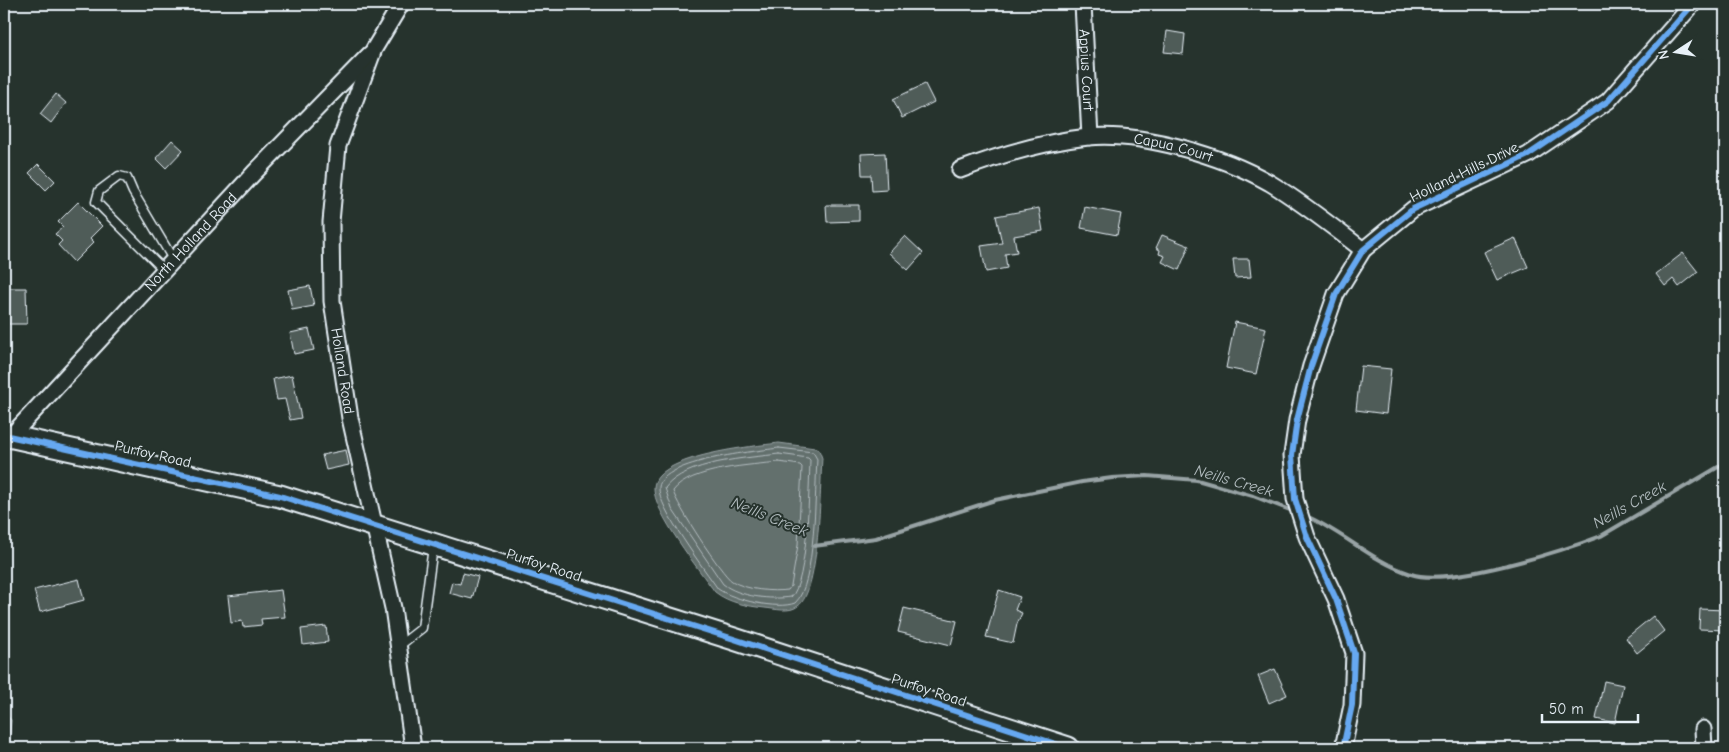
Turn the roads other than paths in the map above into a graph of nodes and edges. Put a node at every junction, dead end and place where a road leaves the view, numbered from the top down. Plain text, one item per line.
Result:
1 (401, 4) edge
2 (1083, 4) edge
3 (1693, 4) edge
4 (374, 49) junction
5 (1090, 137) junction
6 (960, 170) dead end
7 (1363, 250) junction
8 (169, 266) junction
9 (7, 436) edge
10 (374, 524) junction
11 (433, 543) junction
12 (399, 646) junction
13 (1703, 729) dead end
14 (414, 748) edge
15 (1068, 748) edge
16 (1343, 748) edge
17 (1704, 748) edge

1 - 4 street, Holland Road
2 - 5 street, Appius Court
3 - 7 street, Holland Hills Drive
4 - 8 street, North Holland Road
4 - 10 street, Holland Road
5 - 6 street, Capua Court
5 - 7 street, Capua Court
7 - 16 street, Holland Hills Drive
8 - 8 lane
8 - 9 street, North Holland Road
9 - 10 street, Purfoy Road
10 - 11 street, Purfoy Road
10 - 12 street, Holland Road
11 - 12 lane
11 - 15 street, Purfoy Road
12 - 14 street, Holland Road
13 - 17 street

